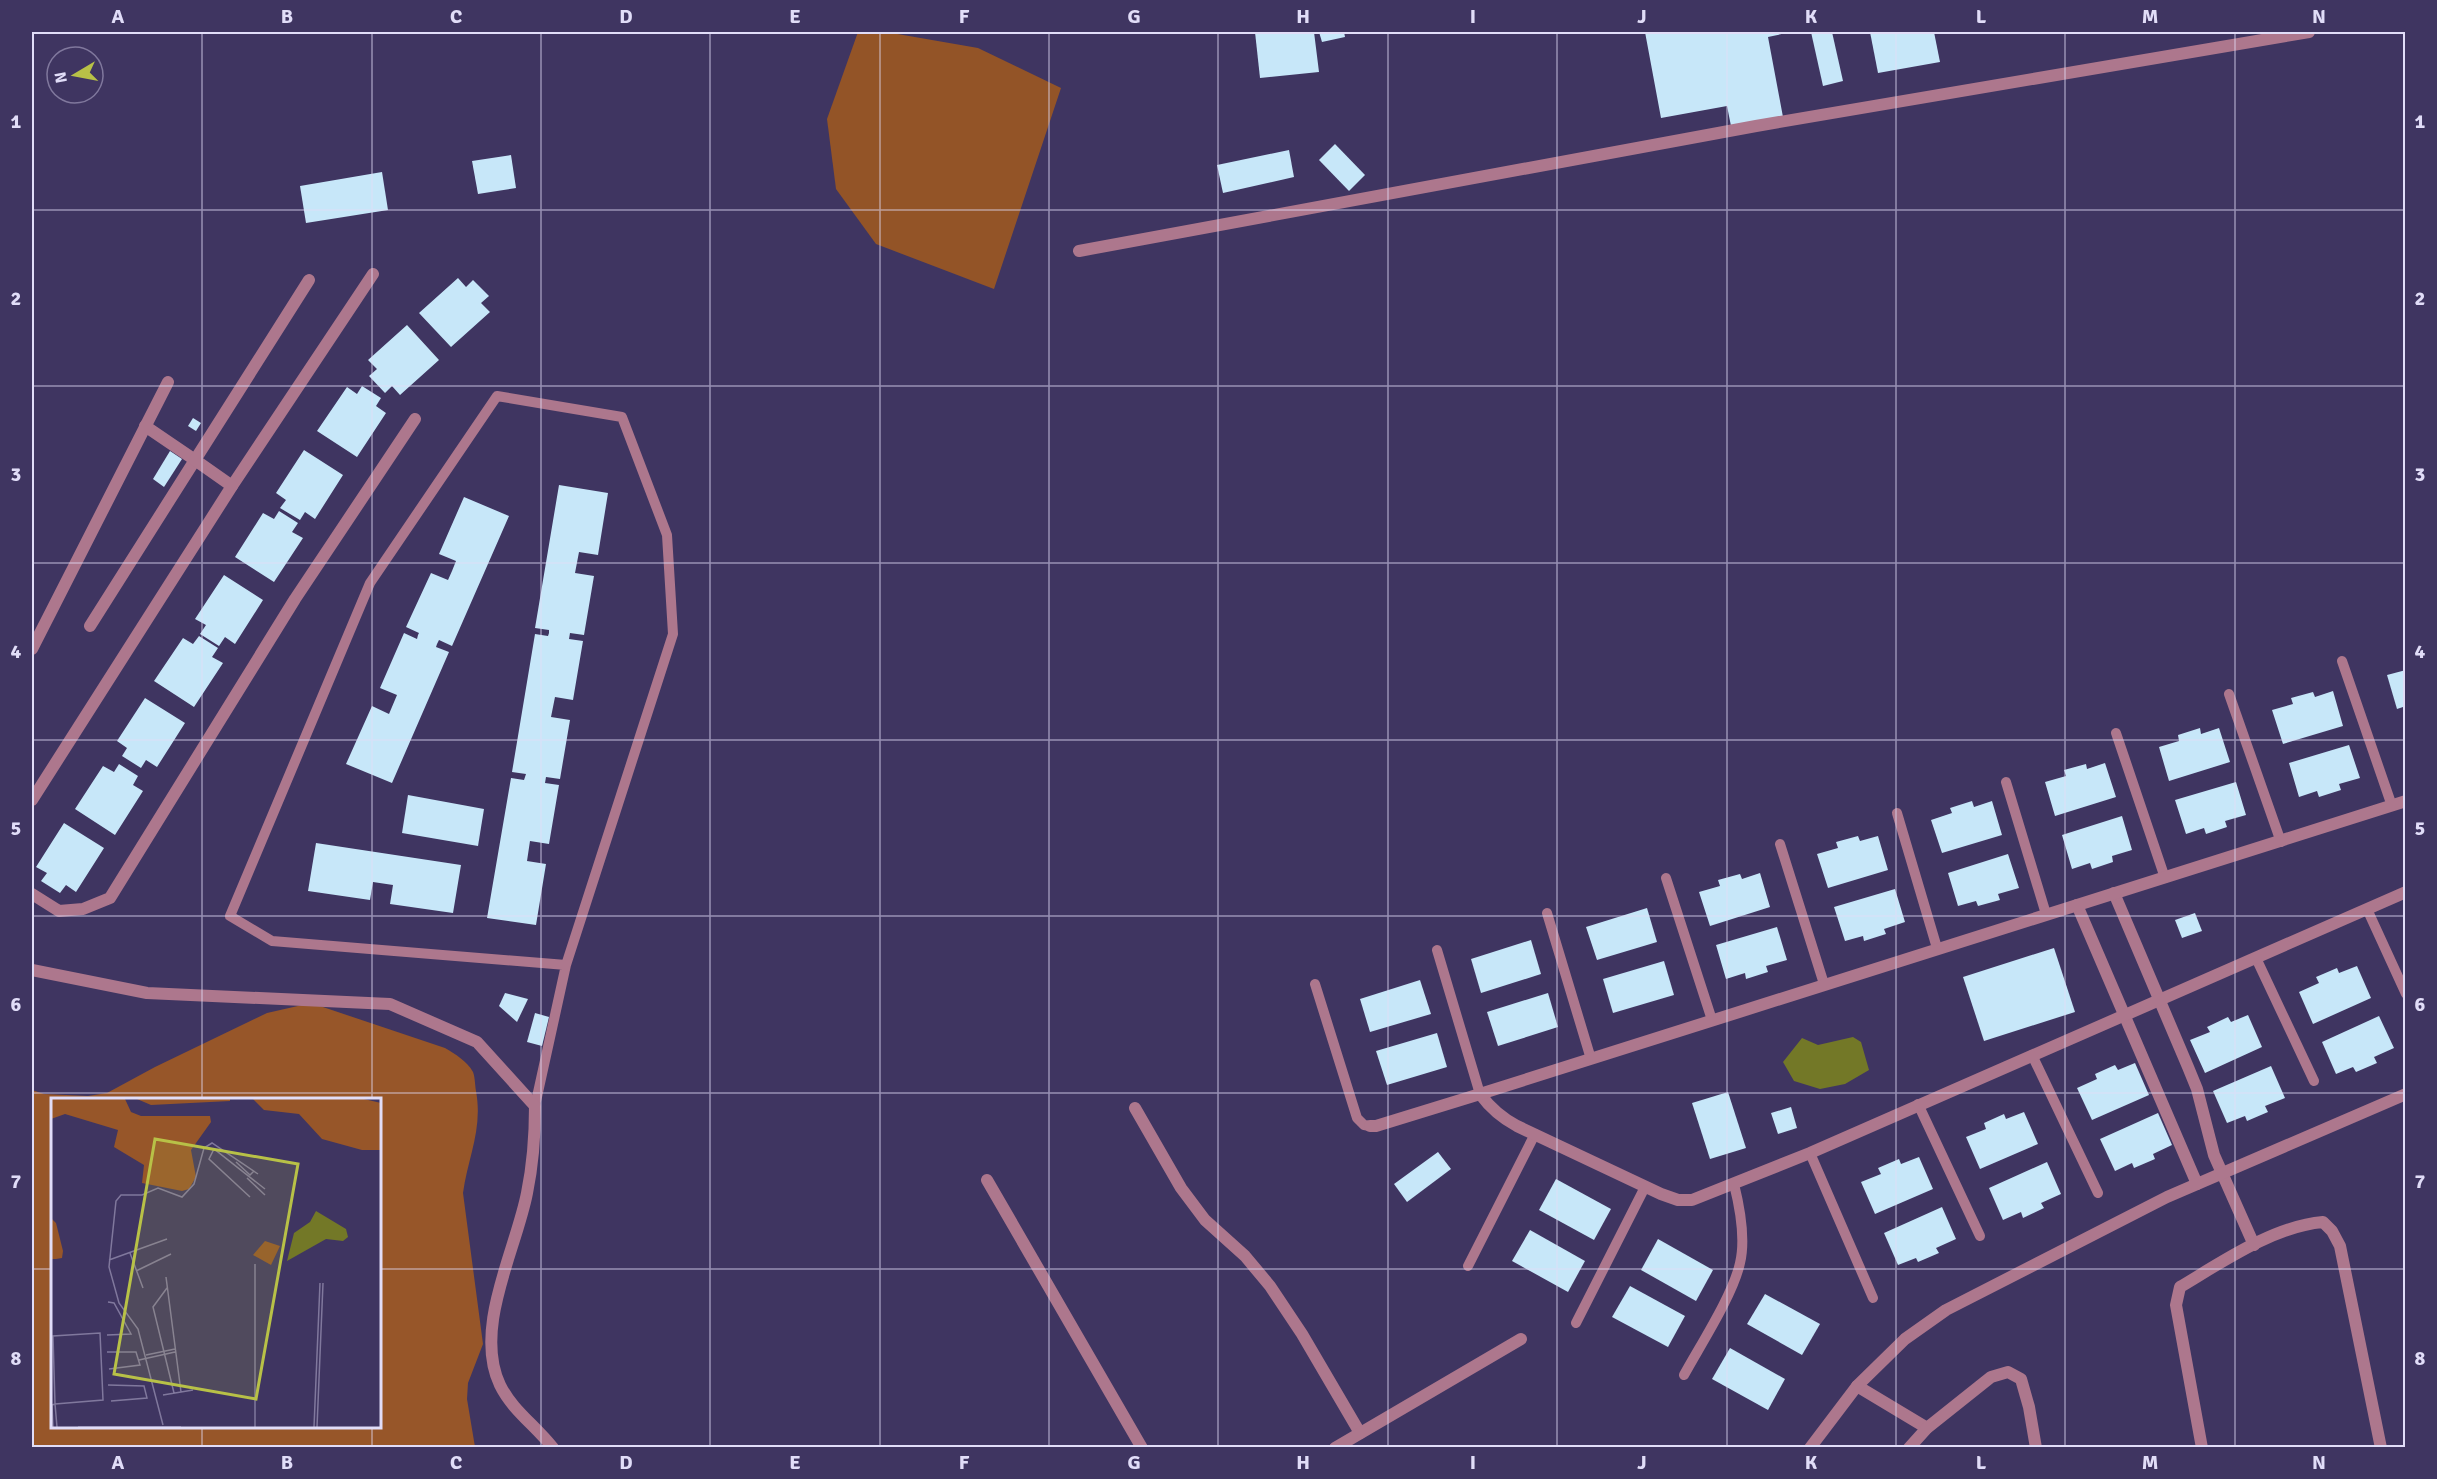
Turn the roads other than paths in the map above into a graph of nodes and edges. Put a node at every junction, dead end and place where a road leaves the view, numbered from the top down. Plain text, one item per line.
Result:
1 (2309, 32) edge
2 (1079, 251) dead end
3 (374, 274) dead end
4 (309, 280) dead end
5 (168, 382) dead end
6 (416, 419) dead end
7 (145, 426) junction
8 (195, 460) junction
9 (232, 486) junction
10 (90, 626) dead end
11 (32, 649) edge
12 (2342, 661) dead end
13 (2229, 694) dead end
14 (2116, 733) dead end
15 (2006, 782) dead end
16 (32, 800) edge
17 (2406, 801) edge
18 (2392, 806) junction
19 (1897, 813) dead end
20 (2281, 842) junction
21 (1780, 844) dead end
22 (1666, 878) dead end
23 (2165, 878) junction
24 (2406, 892) edge
25 (32, 894) edge
26 (2114, 894) junction
27 (2077, 905) junction
28 (2367, 909) junction
29 (1547, 913) dead end
30 (2046, 914) junction
31 (1937, 948) junction
32 (1437, 950) dead end
33 (2256, 958) junction
34 (566, 965) junction
35 (32, 970) edge
36 (1315, 984) dead end
37 (1824, 984) junction
38 (2406, 994) edge
39 (2159, 1001) junction
40 (2123, 1016) junction
41 (1712, 1020) junction
42 (2032, 1054) junction
43 (1591, 1059) junction
44 (2314, 1081) dead end
45 (1480, 1094) junction
46 (2406, 1094) edge
47 (1918, 1104) junction
48 (535, 1106) junction
49 (1135, 1108) dead end
50 (1370, 1126) joint
51 (1535, 1134) junction
52 (1810, 1153) junction
53 (2223, 1173) junction
54 (987, 1180) dead end
55 (1734, 1184) junction
56 (2197, 1184) junction
57 (1645, 1187) junction
58 (2098, 1193) dead end
59 (1980, 1236) dead end
60 (2254, 1245) junction
61 (1468, 1266) dead end
62 (1874, 1298) dead end
63 (1576, 1323) dead end
64 (1521, 1339) dead end
65 (1684, 1375) dead end
66 (1857, 1386) junction
67 (1927, 1428) junction
68 (1360, 1433) junction
69 (553, 1448) edge
70 (1142, 1448) edge
71 (1335, 1448) edge
72 (1810, 1448) edge
73 (1909, 1448) edge
74 (2036, 1448) edge
75 (2202, 1448) edge
76 (2381, 1448) edge

1 - 2 street
3 - 9 street
4 - 8 street
5 - 7 street
6 - 25 street
7 - 8 street
7 - 11 street
8 - 9 street
8 - 10 street
9 - 16 street
12 - 18 lane
13 - 20 lane
14 - 23 lane
15 - 30 lane
17 - 18 street
18 - 20 street
19 - 31 lane
20 - 23 street
21 - 37 lane
22 - 41 lane
23 - 26 street
24 - 28 street
26 - 27 street
26 - 39 street
27 - 30 street
27 - 40 street
28 - 33 street
28 - 38 lane
29 - 43 lane
30 - 31 street
31 - 37 street
32 - 45 lane
33 - 39 street
33 - 44 lane
34 - 34 lane
34 - 48 lane
35 - 48 street
36 - 50 lane
37 - 41 street
39 - 40 street
39 - 53 street
40 - 42 street
40 - 56 street
41 - 43 street
42 - 47 street
42 - 58 lane
43 - 45 street
45 - 50 street
45 - 51 street
46 - 53 street
47 - 52 street
47 - 59 lane
48 - 69 street
49 - 68 street
51 - 57 street
51 - 61 lane
52 - 55 street
52 - 62 lane
53 - 56 street
53 - 60 street
54 - 70 street
55 - 57 street
55 - 65 lane
56 - 66 street
57 - 63 lane
60 - 75 street
60 - 76 street
64 - 68 street
66 - 67 street
66 - 72 street
67 - 73 street
67 - 74 street
68 - 71 street

